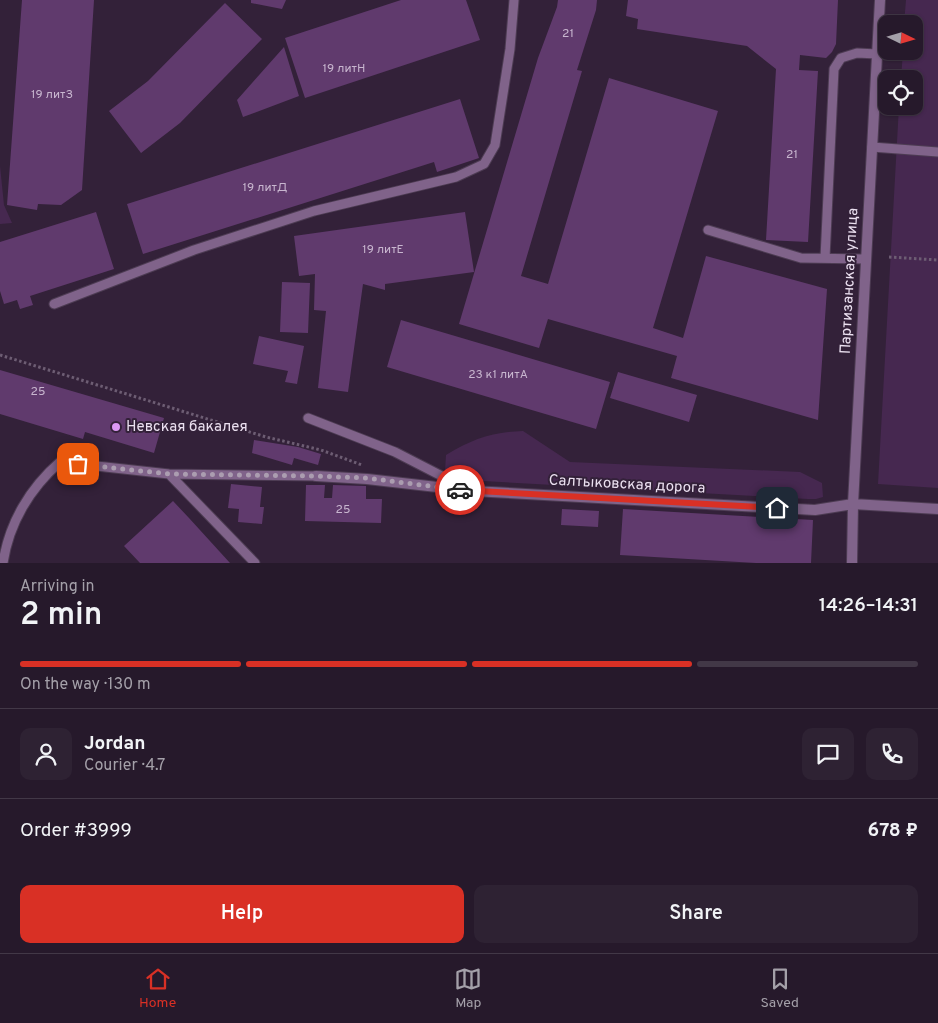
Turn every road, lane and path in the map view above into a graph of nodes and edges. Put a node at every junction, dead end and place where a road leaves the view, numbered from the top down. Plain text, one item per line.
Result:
1 (514, 0) edge
2 (880, 0) edge
3 (877, 54) junction
4 (872, 147) junction
5 (938, 152) edge
6 (708, 230) dead end
7 (889, 257) dead end
8 (825, 258) junction
9 (866, 259) junction
10 (938, 260) edge
11 (54, 304) dead end
12 (0, 355) edge
13 (308, 418) dead end
14 (366, 466) dead end
15 (169, 474) junction
16 (316, 476) joint
17 (472, 491) junction
18 (853, 504) junction
19 (938, 509) edge
20 (2, 563) edge
21 (255, 563) edge
22 (852, 563) edge

1 - 11 lane
2 - 3 street, Партизанская улица
3 - 4 street, Партизанская улица
3 - 8 lane
4 - 5 lane
4 - 9 street, Партизанская улица
6 - 8 lane
7 - 10 path
8 - 9 lane
9 - 18 street, Партизанская улица
12 - 14 path
13 - 17 lane
15 - 16 lane
15 - 20 lane
15 - 21 lane
16 - 17 street, Салтыковская дорога
17 - 18 street, Салтыковская дорога
18 - 19 street, Салтыковская дорога
18 - 22 street, Партизанская улица

